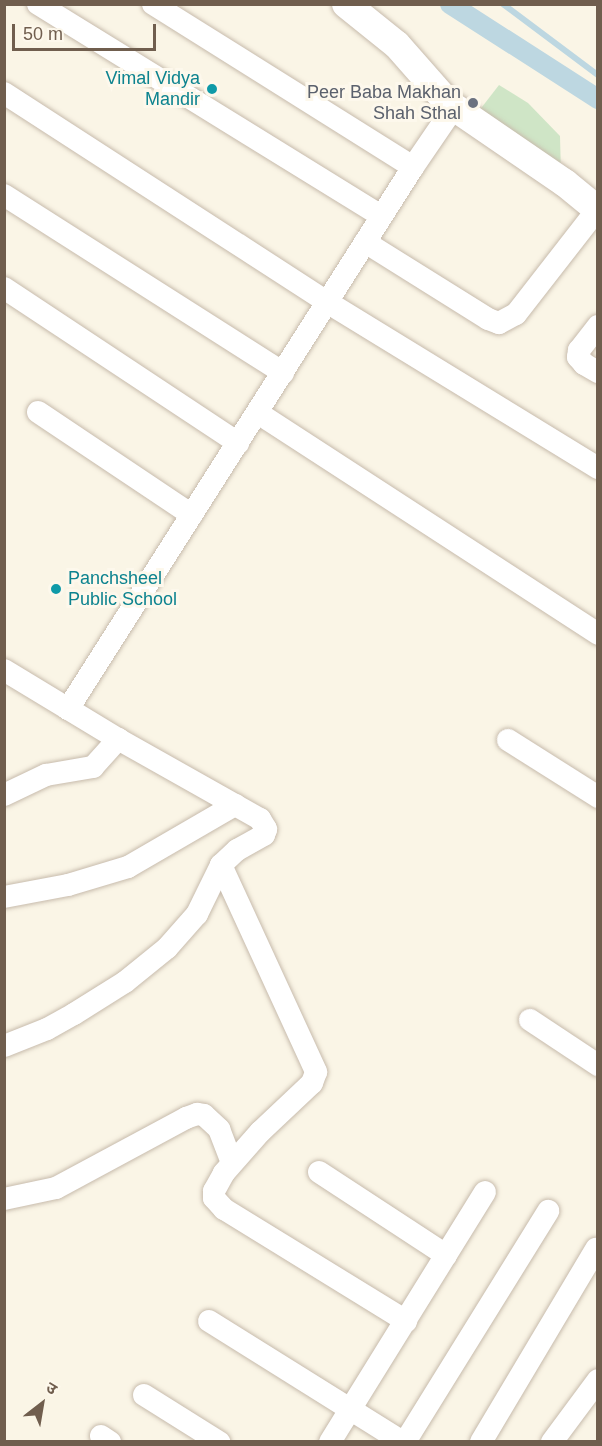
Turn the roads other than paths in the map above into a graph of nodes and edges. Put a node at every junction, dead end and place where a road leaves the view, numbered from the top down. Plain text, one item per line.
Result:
1 (38, 4) edge
2 (153, 4) edge
3 (346, 4) edge
4 (4, 93) edge
5 (454, 107) junction
6 (413, 166) junction
7 (4, 195) edge
8 (597, 210) edge
9 (381, 216) junction
10 (365, 242) junction
11 (4, 288) edge
12 (327, 302) junction
13 (597, 326) edge
14 (597, 372) edge
15 (283, 373) junction
16 (38, 412) dead end
17 (258, 413) junction
18 (238, 443) junction
19 (597, 468) edge
20 (192, 515) junction
21 (597, 634) edge
22 (4, 670) edge
23 (68, 709) junction
24 (118, 739) junction
25 (508, 740) dead end
26 (4, 795) edge
27 (597, 797) edge
28 (235, 805) junction
29 (221, 865) junction
30 (4, 897) edge
31 (530, 1020) dead end
32 (4, 1046) edge
33 (597, 1065) edge
34 (232, 1163) junction
35 (319, 1172) dead end
36 (485, 1192) dead end
37 (4, 1199) edge
38 (548, 1211) dead end
39 (596, 1249) edge
40 (446, 1255) junction
41 (209, 1321) dead end
42 (405, 1321) junction
43 (596, 1384) edge
44 (144, 1395) dead end
45 (351, 1409) junction
46 (219, 1442) edge
47 (330, 1442) edge
48 (404, 1442) edge
49 (481, 1442) edge
50 (552, 1442) edge

1 - 9 street
2 - 6 street
3 - 5 street
4 - 12 street
5 - 6 street
5 - 8 street
6 - 9 street
7 - 15 street
8 - 10 street
9 - 10 street
10 - 12 street
11 - 18 street
12 - 15 street
12 - 19 street
13 - 14 street
15 - 17 street
16 - 20 street
17 - 18 street
17 - 21 street
18 - 20 street
20 - 23 street
22 - 23 street
23 - 24 street
24 - 26 street
24 - 28 street
25 - 27 street
28 - 29 street
28 - 30 street
29 - 32 street
29 - 34 street
31 - 33 street
34 - 37 street
34 - 42 street
35 - 40 street
36 - 40 street
38 - 48 street
39 - 49 street
40 - 42 street
41 - 45 street
42 - 45 street
43 - 50 street
44 - 46 street
45 - 47 street
45 - 48 street

